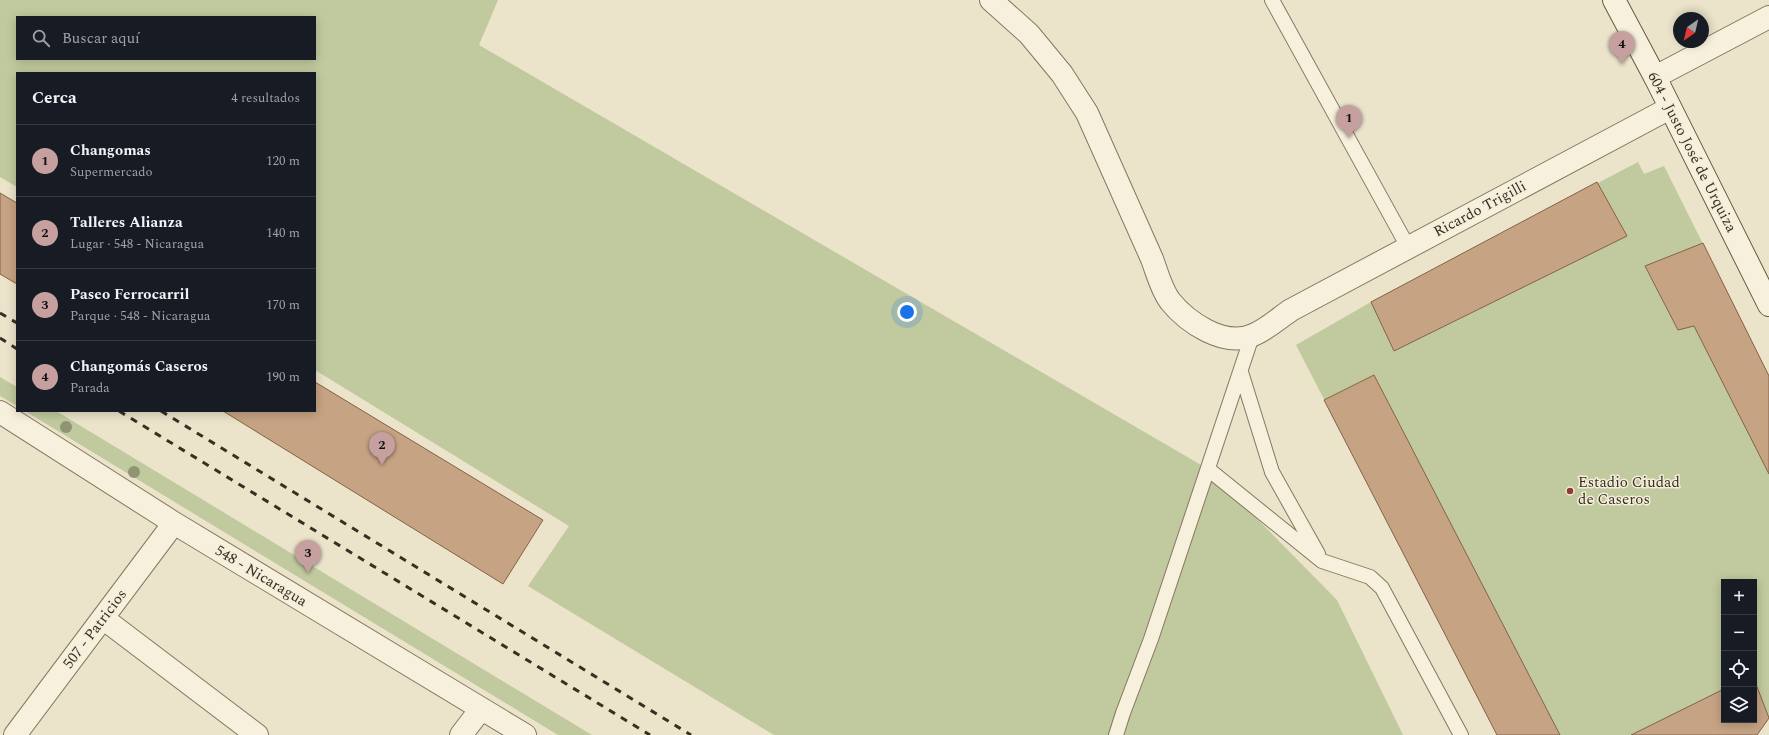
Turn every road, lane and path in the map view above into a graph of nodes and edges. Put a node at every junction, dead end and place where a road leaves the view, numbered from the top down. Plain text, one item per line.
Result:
1 (991, 0) edge
2 (1272, 0) edge
3 (1614, 0) edge
4 (1769, 17) edge
5 (1655, 77) junction
6 (1670, 108) junction
7 (1408, 247) junction
8 (1769, 305) edge
9 (1252, 336) junction
10 (1241, 372) junction
11 (0, 412) edge
12 (1208, 469) junction
13 (174, 523) junction
14 (1322, 561) junction
15 (104, 619) junction
16 (481, 709) junction
17 (15, 735) edge
18 (257, 735) edge
19 (461, 735) edge
20 (525, 735) edge
21 (1116, 735) edge
22 (1461, 735) edge

1 - 9 street
2 - 7 lane
3 - 5 street, 604 - Justo José de Urquiza
4 - 5 street
5 - 6 street, 604 - Justo José de Urquiza
6 - 7 street, Ricardo Trigilli
6 - 8 street, 604 - Justo José de Urquiza
7 - 9 street, Ricardo Trigilli
9 - 10 lane
10 - 12 lane
10 - 14 lane
11 - 13 street, 548 - Nicaragua
12 - 14 lane
12 - 21 lane
13 - 15 street, 507 - Patricios
13 - 16 street, 548 - Nicaragua
14 - 22 lane
15 - 17 street, 507 - Patricios
15 - 18 street
16 - 19 street
16 - 20 street, 548 - Nicaragua

